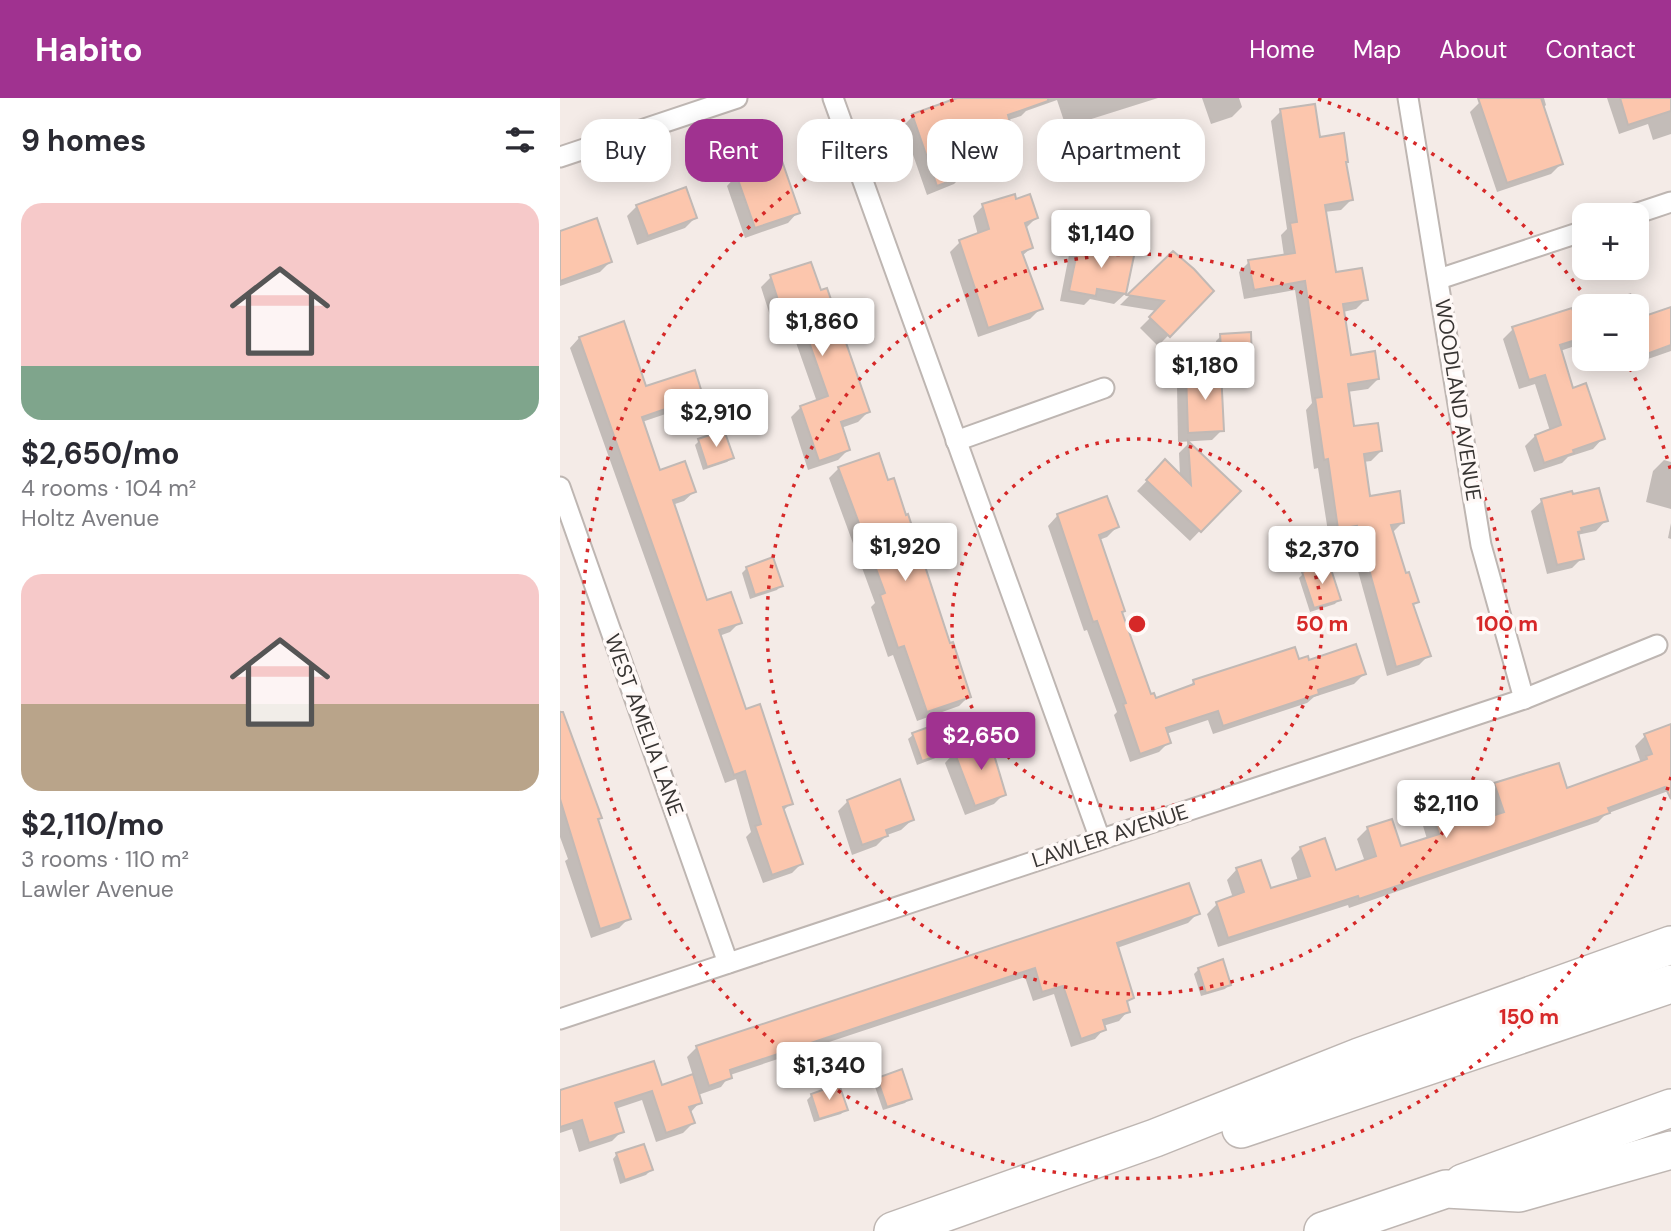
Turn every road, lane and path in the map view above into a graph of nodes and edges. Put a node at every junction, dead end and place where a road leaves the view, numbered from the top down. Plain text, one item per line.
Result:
1 (737, 98) edge
2 (833, 98) edge
3 (1408, 98) edge
4 (560, 157) edge
5 (1671, 202) edge
6 (1649, 209) edge
7 (1572, 235) edge
8 (1439, 279) junction
9 (1104, 388) dead end
10 (956, 441) junction
11 (560, 487) edge
12 (1657, 645) dead end
13 (1524, 699) junction
14 (1100, 839) junction
15 (1671, 945) edge
16 (729, 963) junction
17 (1671, 984) edge
18 (560, 1019) edge
19 (1671, 1108) edge
20 (1671, 1150) edge
21 (1446, 1189) junction
22 (893, 1231) edge
23 (938, 1231) edge
24 (1323, 1231) edge

1 - 4 street
2 - 10 street
3 - 8 street, WOODLAND AVENUE
5 - 6 street
7 - 8 street
8 - 13 street, WOODLAND AVENUE
9 - 10 street
10 - 14 street
11 - 16 street, WEST AMELIA LANE
12 - 13 street, LAWLER AVENUE
13 - 14 street, LAWLER AVENUE
14 - 16 street, LAWLER AVENUE
15 - 22 highway
16 - 18 street, LAWLER AVENUE
17 - 23 highway
19 - 21 highway
20 - 21 highway
21 - 24 highway

